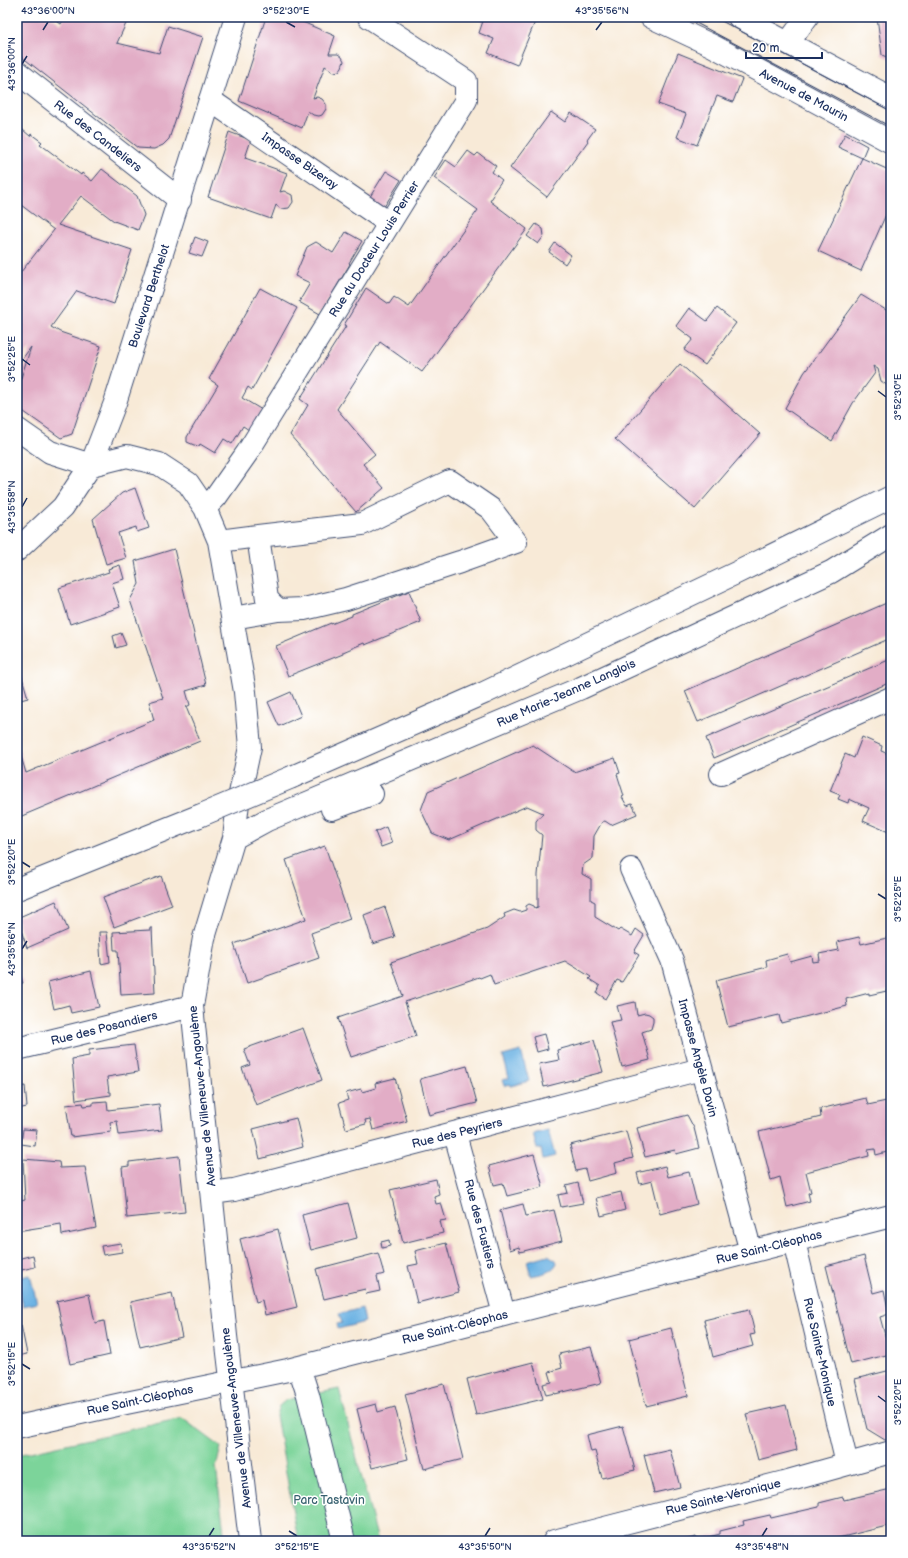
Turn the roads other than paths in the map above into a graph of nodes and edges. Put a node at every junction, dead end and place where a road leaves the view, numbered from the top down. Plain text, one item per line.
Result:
1 (236, 17) edge
2 (369, 17) edge
3 (651, 17) edge
4 (740, 17) edge
5 (807, 17) edge
6 (788, 43) junction
7 (17, 72) edge
8 (891, 98) edge
9 (210, 100) junction
10 (891, 142) edge
11 (180, 200) junction
12 (389, 223) junction
13 (17, 429) edge
14 (92, 465) junction
15 (891, 497) edge
16 (205, 508) junction
17 (891, 535) edge
18 (258, 536) junction
19 (220, 541) junction
20 (17, 550) edge
21 (278, 610) junction
22 (233, 618) junction
23 (891, 698) edge
24 (721, 774) dead end
25 (372, 794) dead end
26 (291, 811) junction
27 (234, 838) junction
28 (631, 869) dead end
29 (17, 889) edge
30 (192, 1006) junction
31 (17, 1050) edge
32 (701, 1069) junction
33 (455, 1134) junction
34 (212, 1193) junction
35 (891, 1216) edge
36 (794, 1241) junction
37 (750, 1252) junction
38 (504, 1314) junction
39 (299, 1367) junction
40 (232, 1381) junction
41 (17, 1427) edge
42 (891, 1452) edge
43 (847, 1464) junction
44 (250, 1541) edge
45 (344, 1541) edge
46 (554, 1541) edge

1 - 9 street, Boulevard Berthelot
2 - 12 street, Rue du Docteur Louis Perrier
3 - 10 street, Avenue de Maurin
4 - 6 street
5 - 6 street
6 - 8 street
7 - 11 street, Rue des Candeliers
9 - 11 street, Boulevard Berthelot
9 - 12 street, Impasse Bizeray
11 - 14 street, Boulevard Berthelot
12 - 16 street, Rue du Docteur Louis Perrier
13 - 14 street
14 - 16 street, Avenue de Villeneuve-Angoulème
14 - 20 street, Boulevard Berthelot
15 - 29 street, bridge
16 - 19 street, Avenue de Villeneuve-Angoulème
17 - 26 street, Rue Marie-Jeanne Langlois
18 - 19 street
18 - 21 street
18 - 21 street
19 - 22 street, Avenue de Villeneuve-Angoulème
21 - 22 street
22 - 27 street, Avenue de Villeneuve-Angoulème
23 - 24 street
25 - 26 street
26 - 27 street, Rue Marie-Jeanne Langlois
27 - 30 street, Avenue de Villeneuve-Angoulème
28 - 32 street, Impasse Angèle Davin
30 - 31 street, Rue des Posandiers
30 - 34 street, Avenue de Villeneuve-Angoulème
32 - 33 street, Rue des Peyriers
32 - 37 street, Impasse Angèle Davin
33 - 34 street, Rue des Peyriers
33 - 38 street, Rue des Fustiers
34 - 40 street, Avenue de Villeneuve-Angoulème
35 - 36 street, Rue Saint-Cléophas
36 - 37 street, Rue Saint-Cléophas
36 - 43 street, Rue Sainte-Monique
37 - 38 street, Rue Saint-Cléophas
38 - 39 street, Rue Saint-Cléophas
39 - 40 street, Rue Saint-Cléophas
39 - 45 street
40 - 41 street, Rue Saint-Cléophas
40 - 44 street, Avenue de Villeneuve-Angoulème
42 - 43 street, Rue Sainte-Véronique
43 - 46 street, Rue Sainte-Véronique

